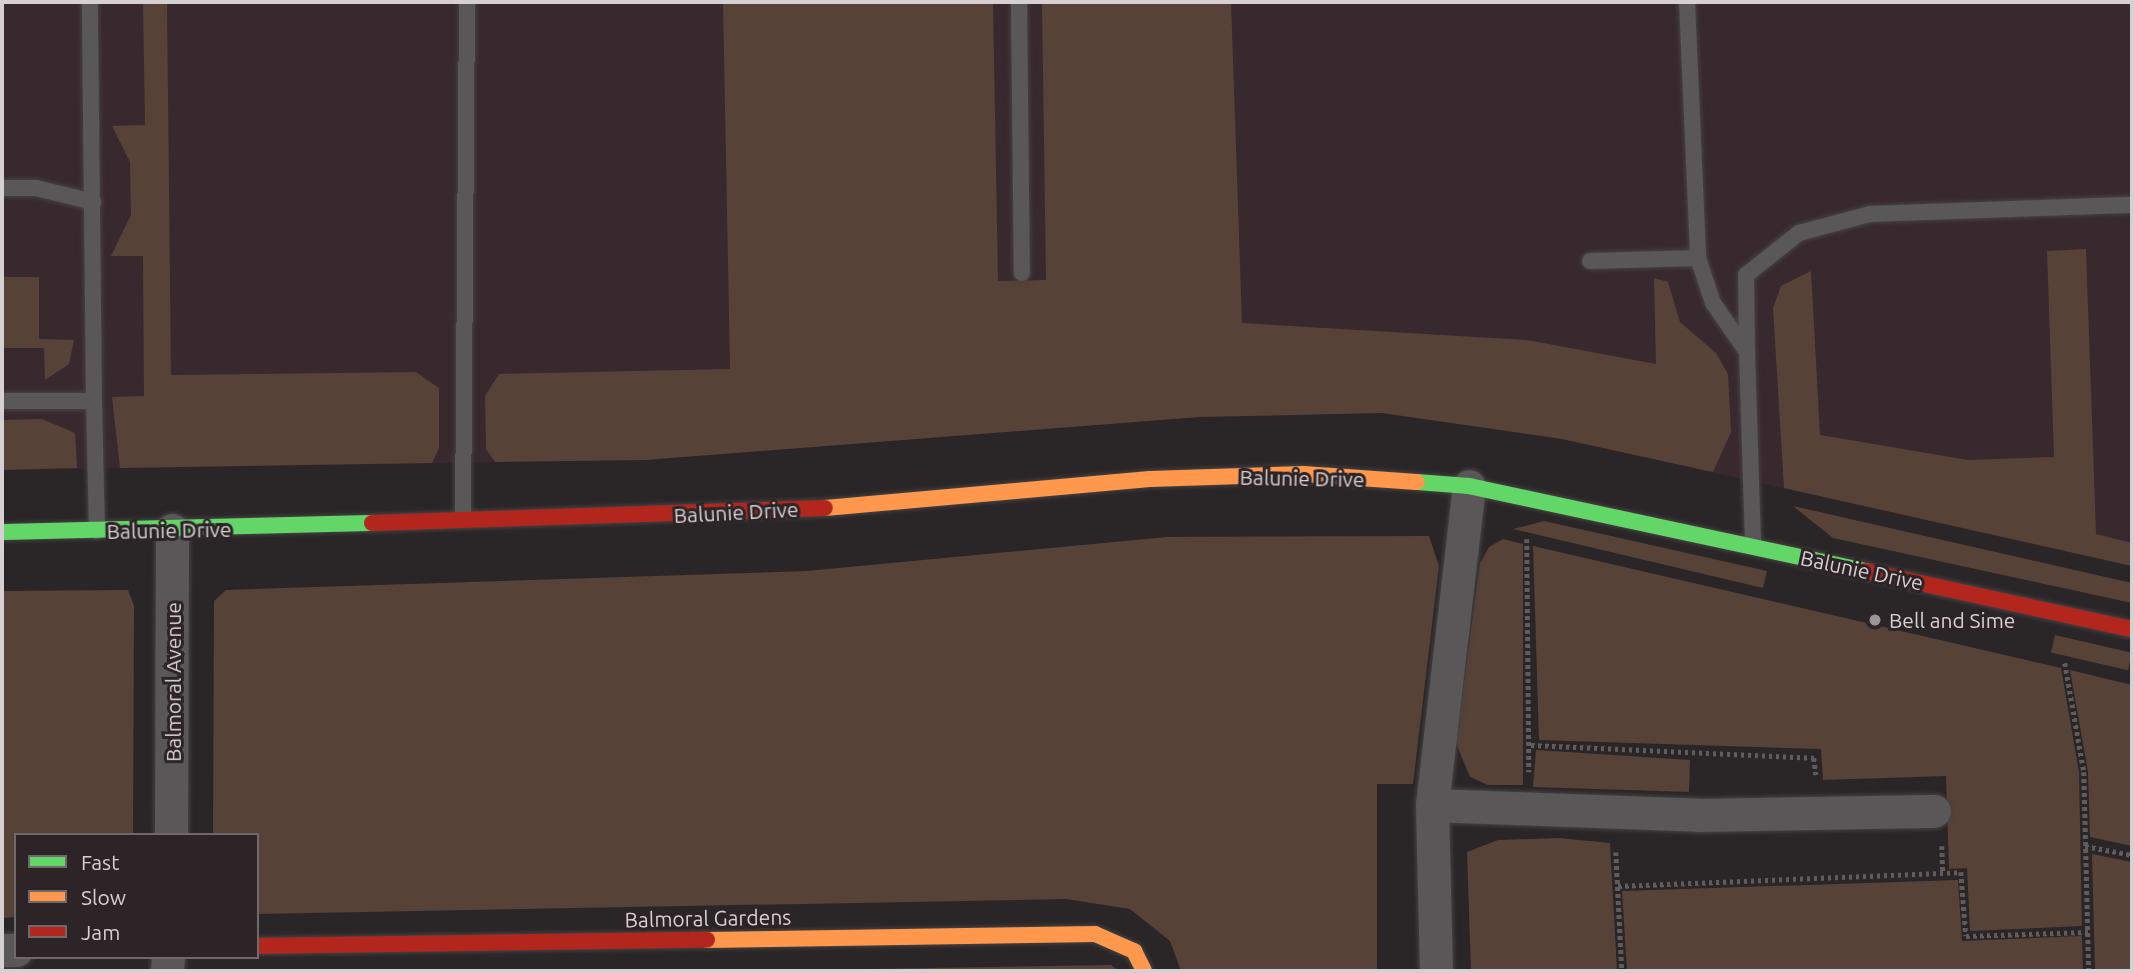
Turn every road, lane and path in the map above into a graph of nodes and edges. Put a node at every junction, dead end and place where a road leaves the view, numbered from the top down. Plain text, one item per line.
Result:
1 (90, 2) edge
2 (467, 2) edge
3 (1019, 2) edge
4 (1687, 2) edge
5 (2, 188) edge
6 (93, 202) junction
7 (2132, 205) edge
8 (1698, 258) junction
9 (1590, 261) dead end
10 (1022, 273) dead end
11 (1747, 352) junction
12 (2, 401) edge
13 (94, 401) junction
14 (1469, 486) junction
15 (463, 523) junction
16 (172, 530) junction
17 (97, 531) junction
18 (2, 532) edge
19 (1527, 538) dead end
20 (1753, 546) junction
21 (2132, 629) edge
22 (2065, 663) dead end
23 (1432, 805) junction
24 (1527, 807) junction
25 (1934, 811) dead end
26 (1614, 812) junction
27 (171, 833) edge
28 (2085, 846) junction
29 (2132, 855) edge
30 (1618, 886) junction
31 (2088, 932) junction
32 (259, 946) edge
33 (1144, 971) edge
34 (1436, 971) edge
35 (1622, 971) edge
36 (2089, 971) edge

1 - 6 lane
2 - 15 lane
3 - 10 lane
4 - 8 lane
5 - 6 lane
6 - 13 lane
7 - 11 lane
8 - 9 lane
8 - 11 lane
11 - 20 lane
12 - 13 lane
13 - 17 lane
14 - 15 street, Balunie Drive
14 - 20 street, Balunie Drive
14 - 23 street
15 - 16 street, Balunie Drive
16 - 17 street, Balunie Drive
16 - 27 street, Balmoral Avenue
17 - 18 street, Balunie Drive
19 - 24 path
20 - 21 street, Balunie Drive
22 - 28 path
23 - 24 street
23 - 34 street
24 - 26 street
25 - 26 street
26 - 30 path
28 - 29 path
28 - 31 path
30 - 31 path
30 - 35 path
31 - 36 path
32 - 33 street, Balmoral Gardens

